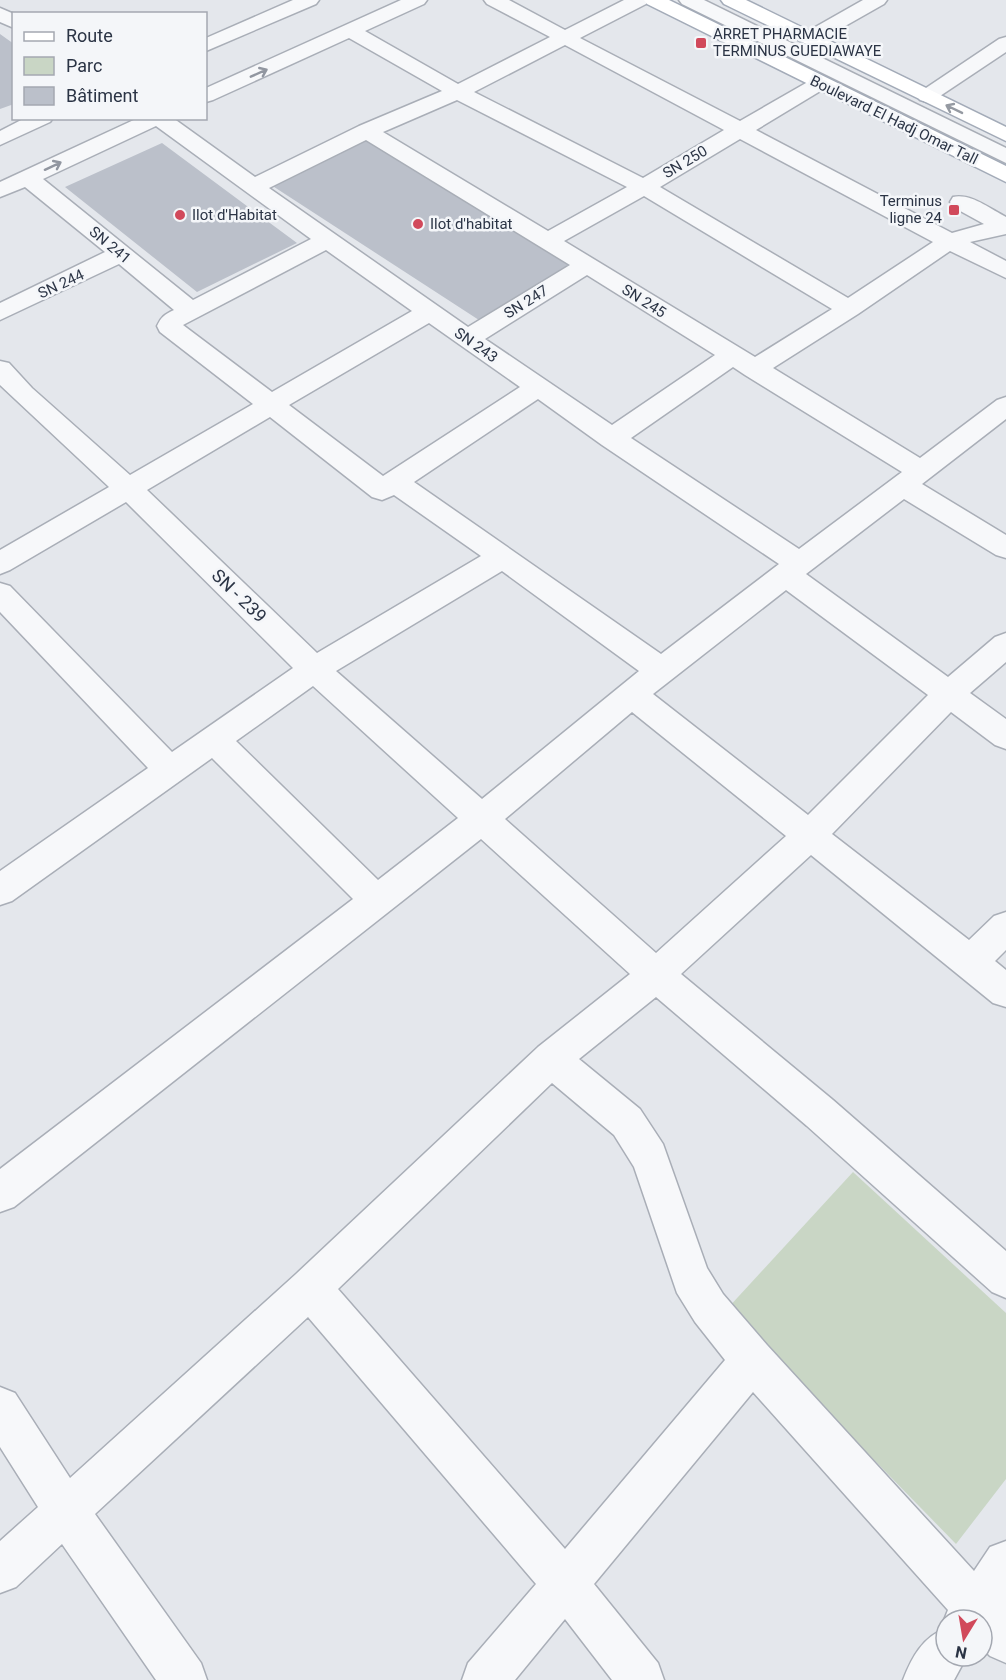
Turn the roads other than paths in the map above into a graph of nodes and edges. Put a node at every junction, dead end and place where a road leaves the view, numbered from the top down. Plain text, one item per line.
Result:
1 (309, 0) edge
2 (417, 0) edge
3 (494, 0) edge
4 (639, 0) edge
5 (654, 0) edge
6 (689, 0) edge
7 (730, 0) edge
8 (877, 0) edge
9 (351, 32) junction
10 (565, 37) junction
11 (810, 38) junction
12 (1006, 43) edge
13 (207, 45) edge
14 (820, 83) junction
15 (458, 92) junction
16 (207, 96) edge
17 (927, 96) junction
18 (39, 120) edge
19 (153, 120) edge
20 (160, 120) edge
21 (739, 130) junction
22 (367, 131) junction
23 (1006, 135) edge
24 (0, 139) edge
25 (1006, 156) edge
26 (1006, 175) edge
27 (27, 178) junction
28 (253, 187) junction
29 (644, 188) junction
30 (0, 190) edge
31 (961, 202) dead end
32 (1006, 227) edge
33 (549, 240) junction
34 (326, 241) junction
35 (949, 241) junction
36 (121, 253) junction
37 (586, 265) junction
38 (1006, 271) edge
39 (849, 309) junction
40 (0, 312) edge
41 (192, 312) junction
42 (429, 312) junction
43 (467, 339) junction
44 (731, 356) junction
45 (0, 369) edge
46 (754, 369) junction
47 (537, 388) junction
48 (269, 404) junction
49 (1006, 406) edge
50 (611, 439) junction
51 (911, 478) junction
52 (396, 482) junction
53 (129, 489) junction
54 (1006, 548) edge
55 (502, 557) junction
56 (0, 563) edge
57 (791, 569) junction
58 (0, 594) edge
59 (1006, 645) edge
60 (314, 669) junction
61 (661, 670) junction
62 (949, 694) junction
63 (633, 695) junction
64 (1006, 736) edge
65 (215, 740) junction
66 (171, 771) junction
67 (483, 818) junction
68 (809, 836) junction
69 (0, 890) edge
70 (377, 901) junction
71 (1006, 927) edge
72 (970, 962) junction
73 (656, 975) junction
74 (1006, 991) edge
75 (551, 1059) junction
76 (0, 1193) edge
77 (1006, 1278) edge
78 (310, 1288) junction
79 (752, 1360) junction
80 (0, 1408) edge
81 (66, 1511) junction
82 (1006, 1563) edge
83 (0, 1571) edge
84 (566, 1584) junction
85 (966, 1608) edge
86 (975, 1608) edge
87 (184, 1680) edge
88 (485, 1680) edge
89 (641, 1680) edge

1 - 13 street
2 - 9 street
3 - 10 street
4 - 10 street
5 - 14 main road, Boulevard El Hadj Omar Tall
6 - 25 street
7 - 11 main road
8 - 11 street
9 - 15 street
16 -> 9 street
10 - 15 street
10 - 21 street
11 - 17 main road
12 - 17 street
14 - 21 street, SN 250
14 - 26 main road, Boulevard El Hadj Omar Tall
15 - 22 street
15 - 29 street
23 -> 17 main road
18 - 24 street
27 -> 19 street
20 - 28 street, SN 243
21 - 29 street, SN 250
21 - 35 street
22 - 28 street
22 - 33 street, SN 245
27 - 30 street
27 - 36 street, SN 241
28 - 34 street, SN 243
29 - 33 street, SN 250
29 - 39 street
31 - 32 street
32 - 35 street
33 - 37 street, SN 245
34 - 41 street
34 - 42 street, SN 243
35 - 38 street
35 - 39 street
36 - 40 street, SN 244
36 - 41 street, SN 241
37 - 43 street, SN 247
37 - 44 street, SN 245
39 - 46 street
41 - 48 street
42 - 43 street, SN 243
42 - 48 street
43 - 47 street, SN 243
44 - 46 street, SN 245
44 - 50 street
45 - 53 street, SN - 239
46 - 51 street, SN 245
47 - 50 street, SN 243
47 - 52 street
48 - 52 street
48 - 53 street
49 - 51 street
50 - 57 street, SN 243
51 - 54 street, SN 245
51 - 57 street
52 - 55 street
53 - 56 street
53 - 60 street, SN - 239
55 - 60 street
55 - 61 street
57 - 61 street
57 - 62 street, SN 243
58 - 66 street
59 - 62 street
60 - 65 street
60 - 67 street, SN - 239
61 - 63 street
62 - 64 street, SN 243
62 - 68 street
63 - 67 street
63 - 68 street
65 - 66 street
65 - 70 street
66 - 69 street
67 - 70 street
67 - 73 street, SN - 239
68 - 72 street
68 - 73 street
70 - 76 street
71 - 72 street
72 - 74 street
73 - 75 street
73 - 77 street, SN - 239
75 - 78 street
75 - 79 street
78 - 81 street
78 - 84 street
79 - 84 street
79 - 85 street
80 - 81 street
81 - 83 street
81 - 87 street
82 - 86 street
84 - 88 street
84 - 89 street

